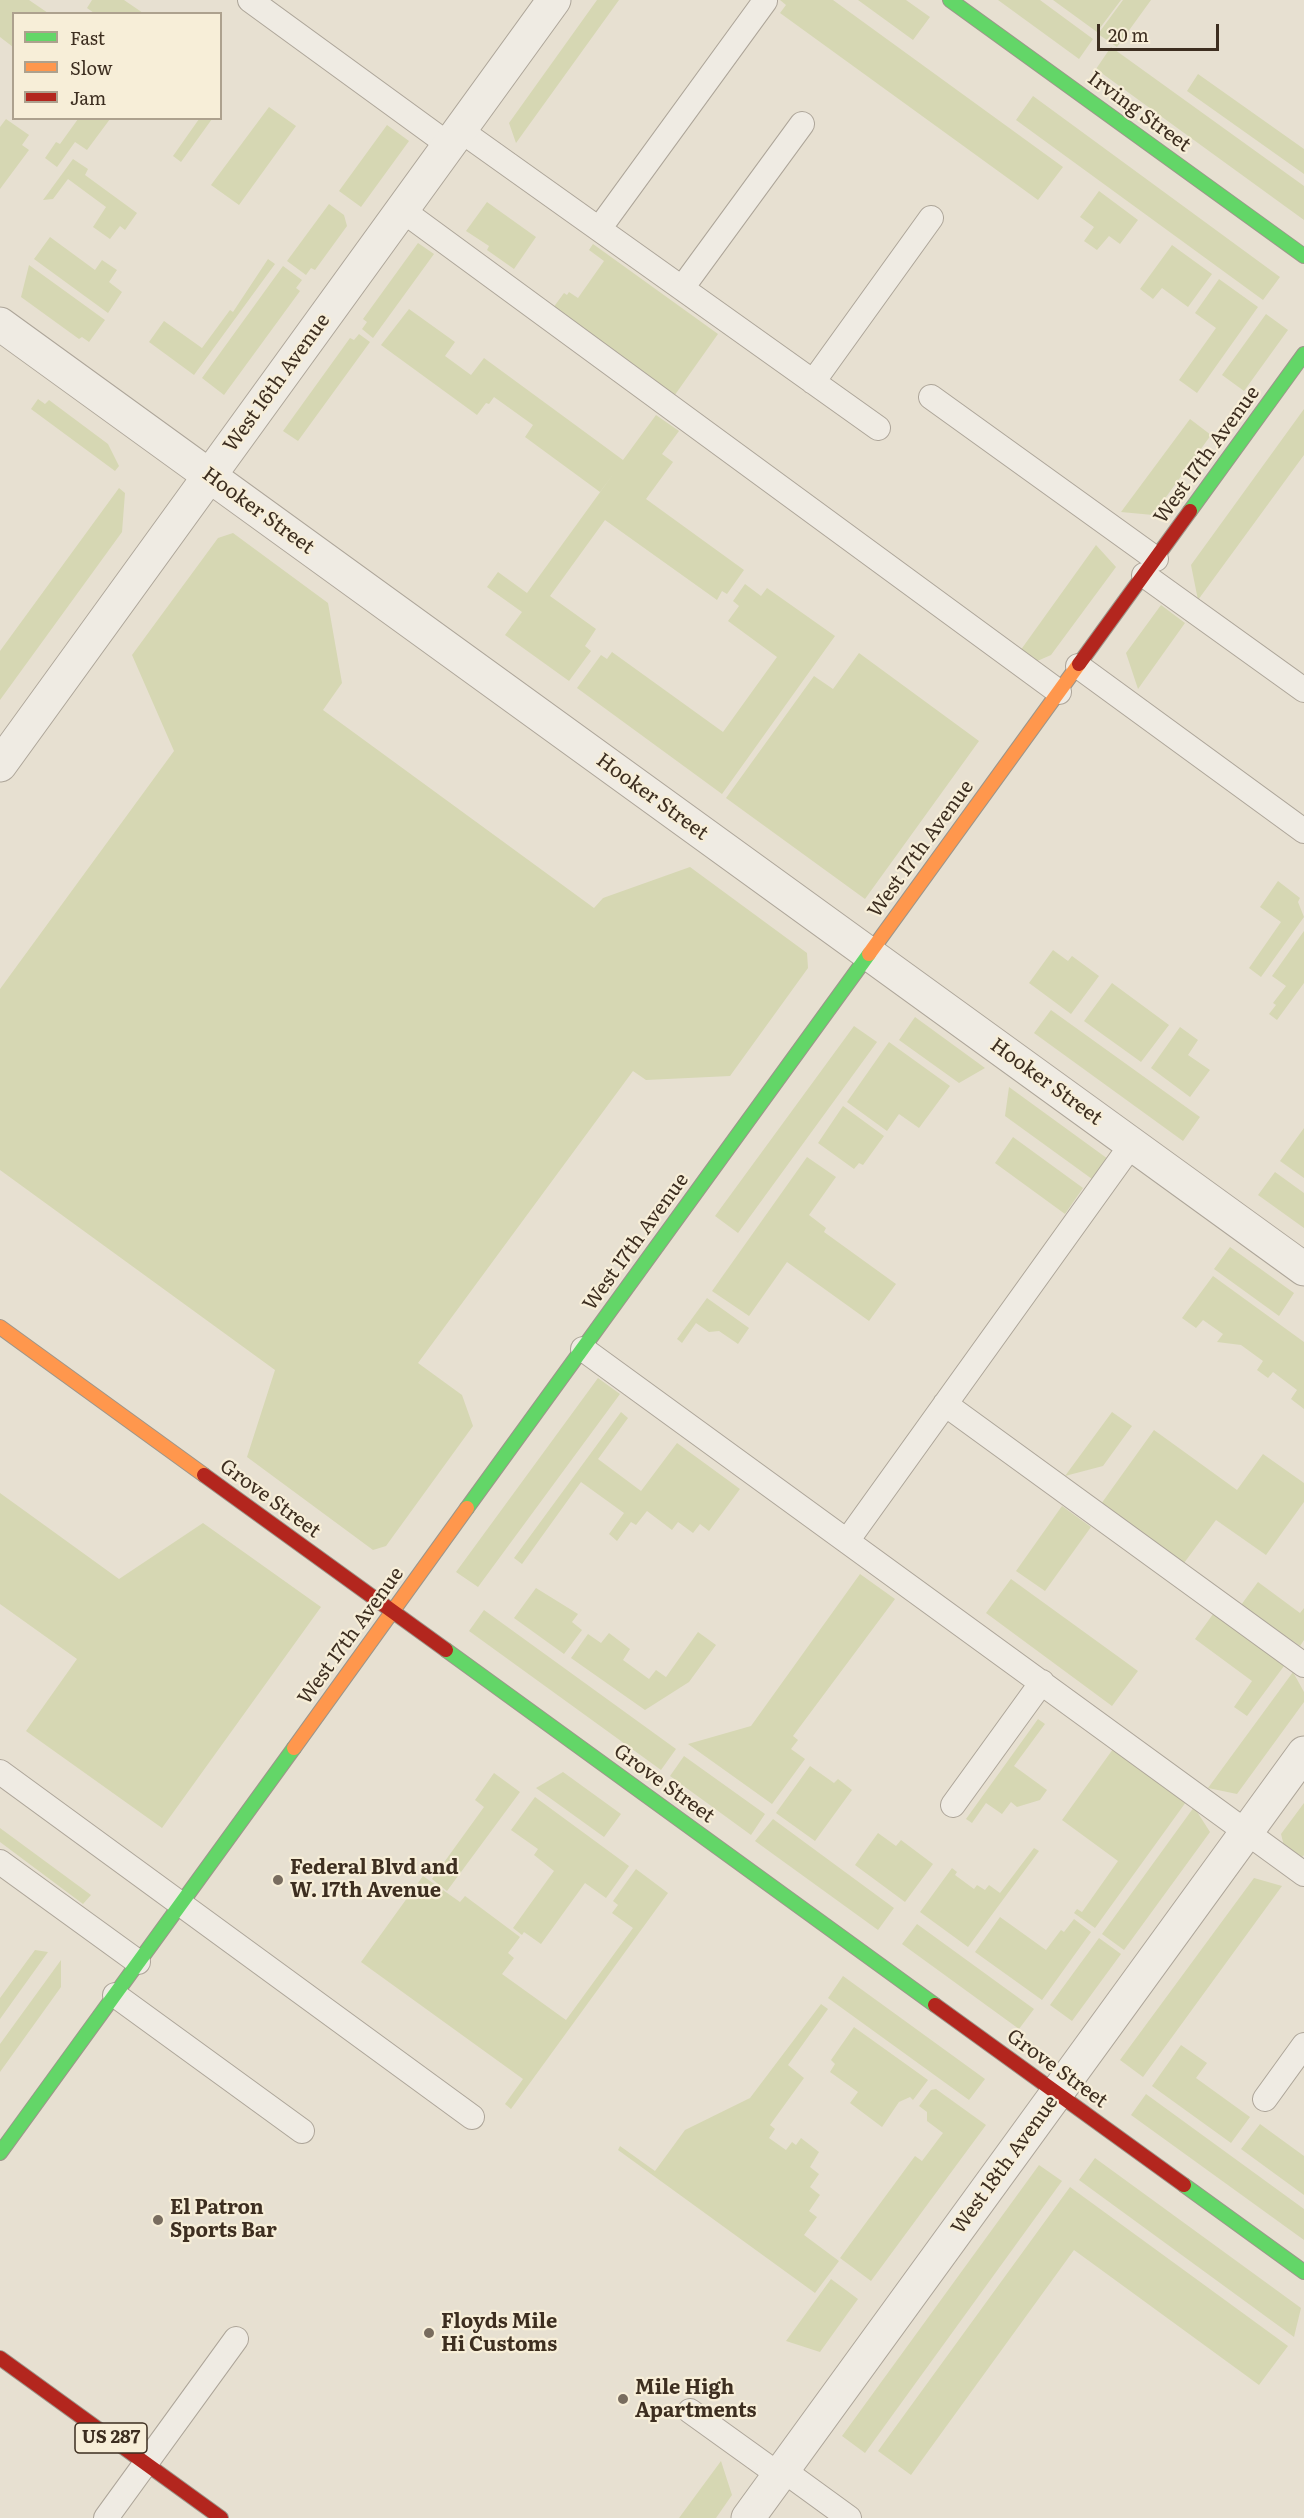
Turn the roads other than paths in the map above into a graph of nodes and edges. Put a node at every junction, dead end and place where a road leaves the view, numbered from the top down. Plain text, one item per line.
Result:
1 (250, 0) edge
2 (554, 0) edge
3 (950, 0) edge
4 (765, 1) edge
5 (802, 124) dead end
6 (455, 137) junction
7 (402, 210) junction
8 (931, 218) dead end
9 (599, 229) junction
10 (1304, 256) edge
11 (682, 288) junction
12 (0, 324) edge
13 (1304, 354) edge
14 (813, 382) junction
15 (931, 397) dead end
16 (878, 428) dead end
17 (210, 476) junction
18 (1150, 567) junction
19 (1078, 666) junction
20 (1304, 690) edge
21 (1059, 692) junction
22 (0, 765) edge
23 (1304, 831) edge
24 (870, 954) junction
25 (1132, 1144) junction
26 (1304, 1269) edge
27 (2, 1334) edge
28 (583, 1348) junction
29 (945, 1404) junction
30 (847, 1541) junction
31 (392, 1612) junction
32 (1304, 1665) edge
33 (1042, 1682) junction
34 (1304, 1753) edge
35 (0, 1772) edge
36 (952, 1805) dead end
37 (1247, 1832) junction
38 (0, 1862) edge
39 (1304, 1874) edge
40 (180, 1904) junction
41 (138, 1962) junction
42 (115, 1995) junction
43 (1304, 2044) edge
44 (1057, 2093) junction
45 (1264, 2099) dead end
46 (472, 2117) dead end
47 (302, 2131) dead end
48 (0, 2153) edge
49 (1304, 2272) edge
50 (236, 2339) dead end
51 (0, 2358) edge
52 (690, 2411) dead end
53 (146, 2463) junction
54 (781, 2473) junction
55 (106, 2518) edge
56 (222, 2518) edge
57 (748, 2518) edge
58 (849, 2518) edge

1 - 6 lane
2 - 6 street, West 16th Avenue
3 - 10 street, Irving Street
4 - 9 lane
5 - 11 lane
6 - 7 street, West 16th Avenue
6 - 9 lane
7 - 17 street, West 16th Avenue
7 - 21 lane
8 - 14 lane
9 - 11 lane
11 - 14 lane
12 - 17 street, Hooker Street
13 - 18 street, West 17th Avenue
14 - 16 lane
15 - 18 lane
17 - 22 street, West 16th Avenue
17 - 24 street, Hooker Street
18 - 19 street, West 17th Avenue
18 - 20 lane
19 - 21 street, West 17th Avenue
19 - 23 lane
21 - 24 street, West 17th Avenue
24 - 25 street, Hooker Street
24 - 28 street, West 17th Avenue
25 - 26 street, Hooker Street
25 - 29 lane
27 - 31 street, Grove Street
28 - 30 lane
28 - 31 street, West 17th Avenue
29 - 30 lane
29 - 32 lane
30 - 33 lane
31 - 40 street, West 17th Avenue
31 - 44 street, Grove Street
33 - 36 lane
33 - 37 lane
34 - 37 street, West 18th Avenue
35 - 40 lane
37 - 39 lane
37 - 44 street, West 18th Avenue
38 - 41 lane
40 - 41 street, West 17th Avenue
40 - 46 lane
41 - 42 street, West 17th Avenue
42 - 47 lane
42 - 48 street, West 17th Avenue
43 - 45 lane
44 - 49 street, Grove Street
44 - 54 street, West 18th Avenue
50 - 53 lane
51 - 53 street, US 287
52 - 54 lane
53 - 55 lane
53 - 56 street, US 287
54 - 57 street, West 18th Avenue
54 - 58 lane

